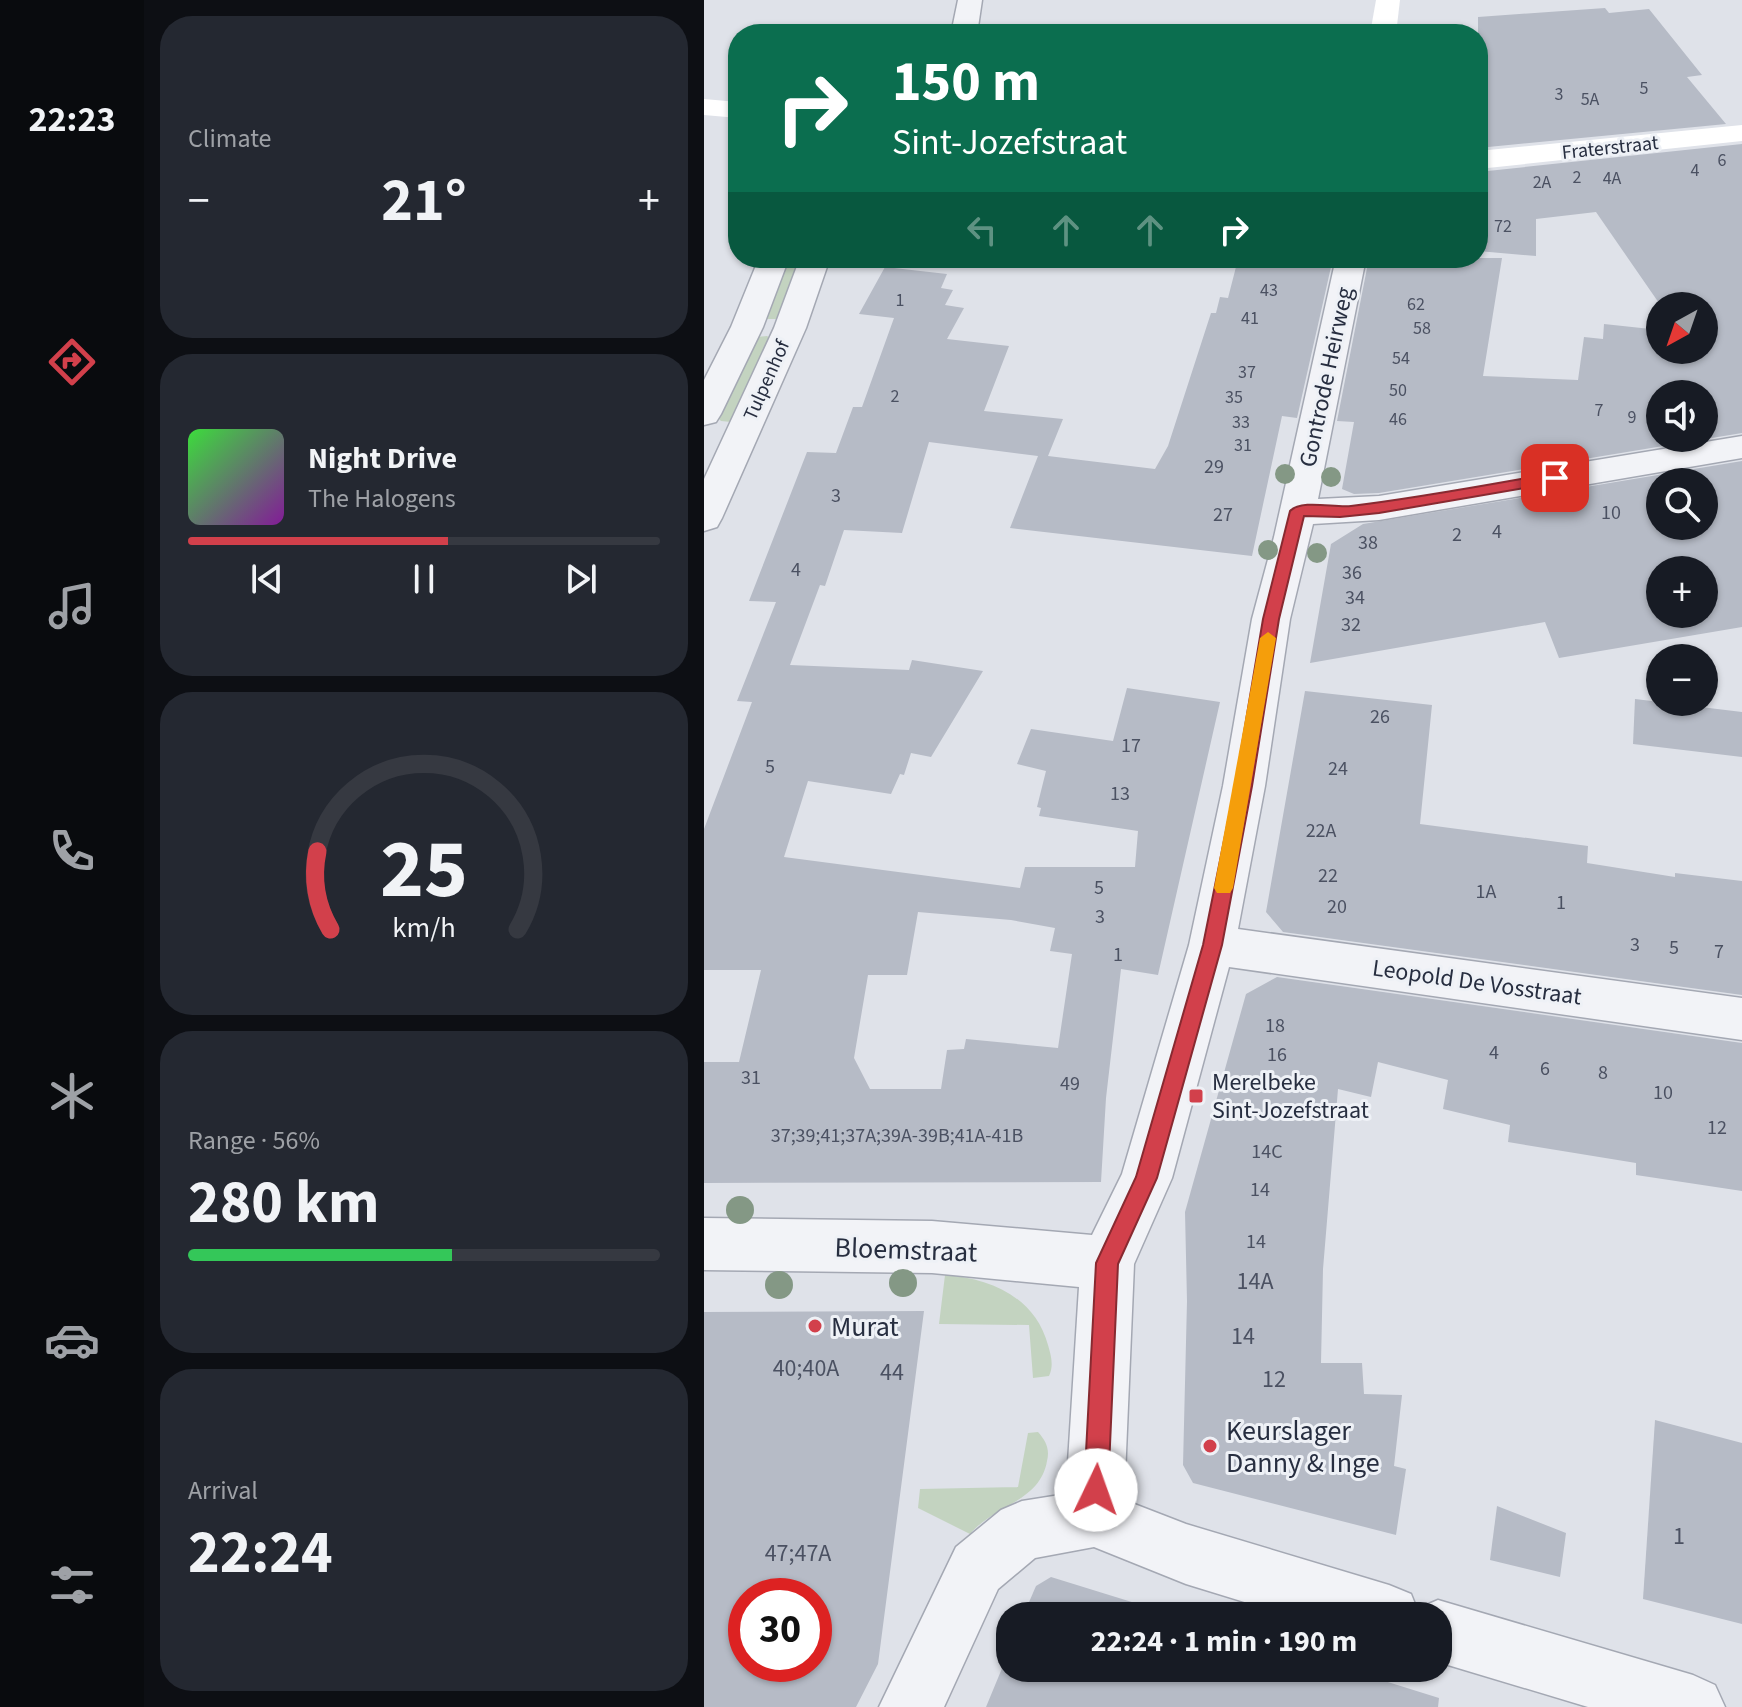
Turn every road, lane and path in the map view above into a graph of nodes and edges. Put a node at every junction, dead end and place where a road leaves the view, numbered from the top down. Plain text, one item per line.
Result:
1 (970, 0) edge
2 (1388, 0) edge
3 (966, 24) edge
4 (1384, 24) edge
5 (704, 107) edge
6 (728, 109) edge
7 (1742, 133) edge
8 (1488, 159) edge
9 (770, 268) edge
10 (811, 268) edge
11 (1349, 268) edge
12 (747, 327) junction
13 (790, 328) junction
14 (704, 414) edge
15 (704, 430) edge
16 (742, 433) junction
17 (1742, 447) edge
18 (1298, 511) junction
19 (704, 518) edge
20 (1212, 945) junction
21 (1742, 1019) edge
22 (704, 1244) edge
23 (1107, 1263) junction
24 (1094, 1518) junction
25 (1343, 1602) edge
26 (1452, 1635) edge
27 (1666, 1703) edge
28 (911, 1707) edge

1 - 3 street
2 - 4 street
5 - 6 street
7 - 8 street, Fraterstraat
9 - 12 street, Tulpenhof
10 - 13 street, Tulpenhof
11 - 18 street, Gontrode Heirweg
12 - 13 street, Tulpenhof
12 - 14 street, Tulpenhof
13 - 16 street, Tulpenhof
15 - 16 street, Tulpenhof
16 - 19 street, Tulpenhof
17 - 18 street
18 - 20 street, Gontrode Heirweg
20 - 21 street, Leopold De Vosstraat
20 - 23 street, Gontrode Heirweg
22 - 23 street, Bloemstraat
23 - 24 street, Gontrode Heirweg
24 - 25 street
24 - 28 street
26 - 27 street

